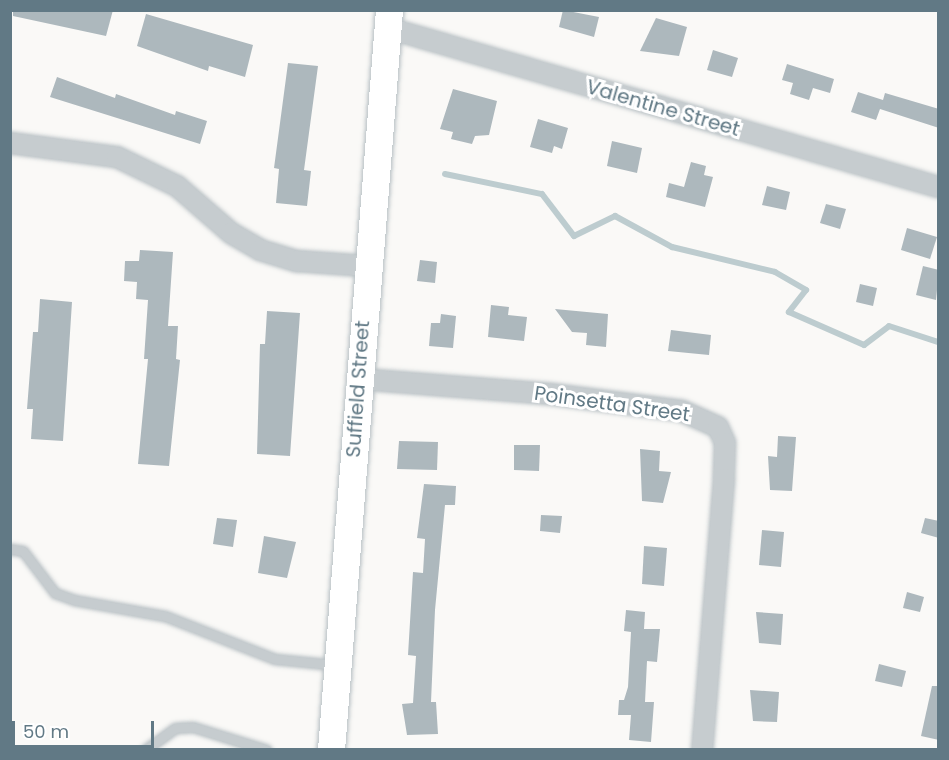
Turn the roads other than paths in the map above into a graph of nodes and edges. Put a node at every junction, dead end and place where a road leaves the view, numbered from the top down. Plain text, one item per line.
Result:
1 (389, 16) edge
2 (10, 143) edge
3 (939, 188) edge
4 (366, 266) junction
5 (359, 379) junction
6 (10, 549) edge
7 (338, 665) junction
8 (145, 750) edge
9 (267, 750) edge
10 (331, 750) edge
11 (702, 750) edge

1 - 3 street, Valentine Street
1 - 4 main road, Suffield Street
2 - 4 street
4 - 5 main road, Suffield Street
5 - 7 main road, Suffield Street
5 - 11 street, Poinsetta Street
6 - 7 lane
7 - 10 main road, Suffield Street
8 - 9 lane

